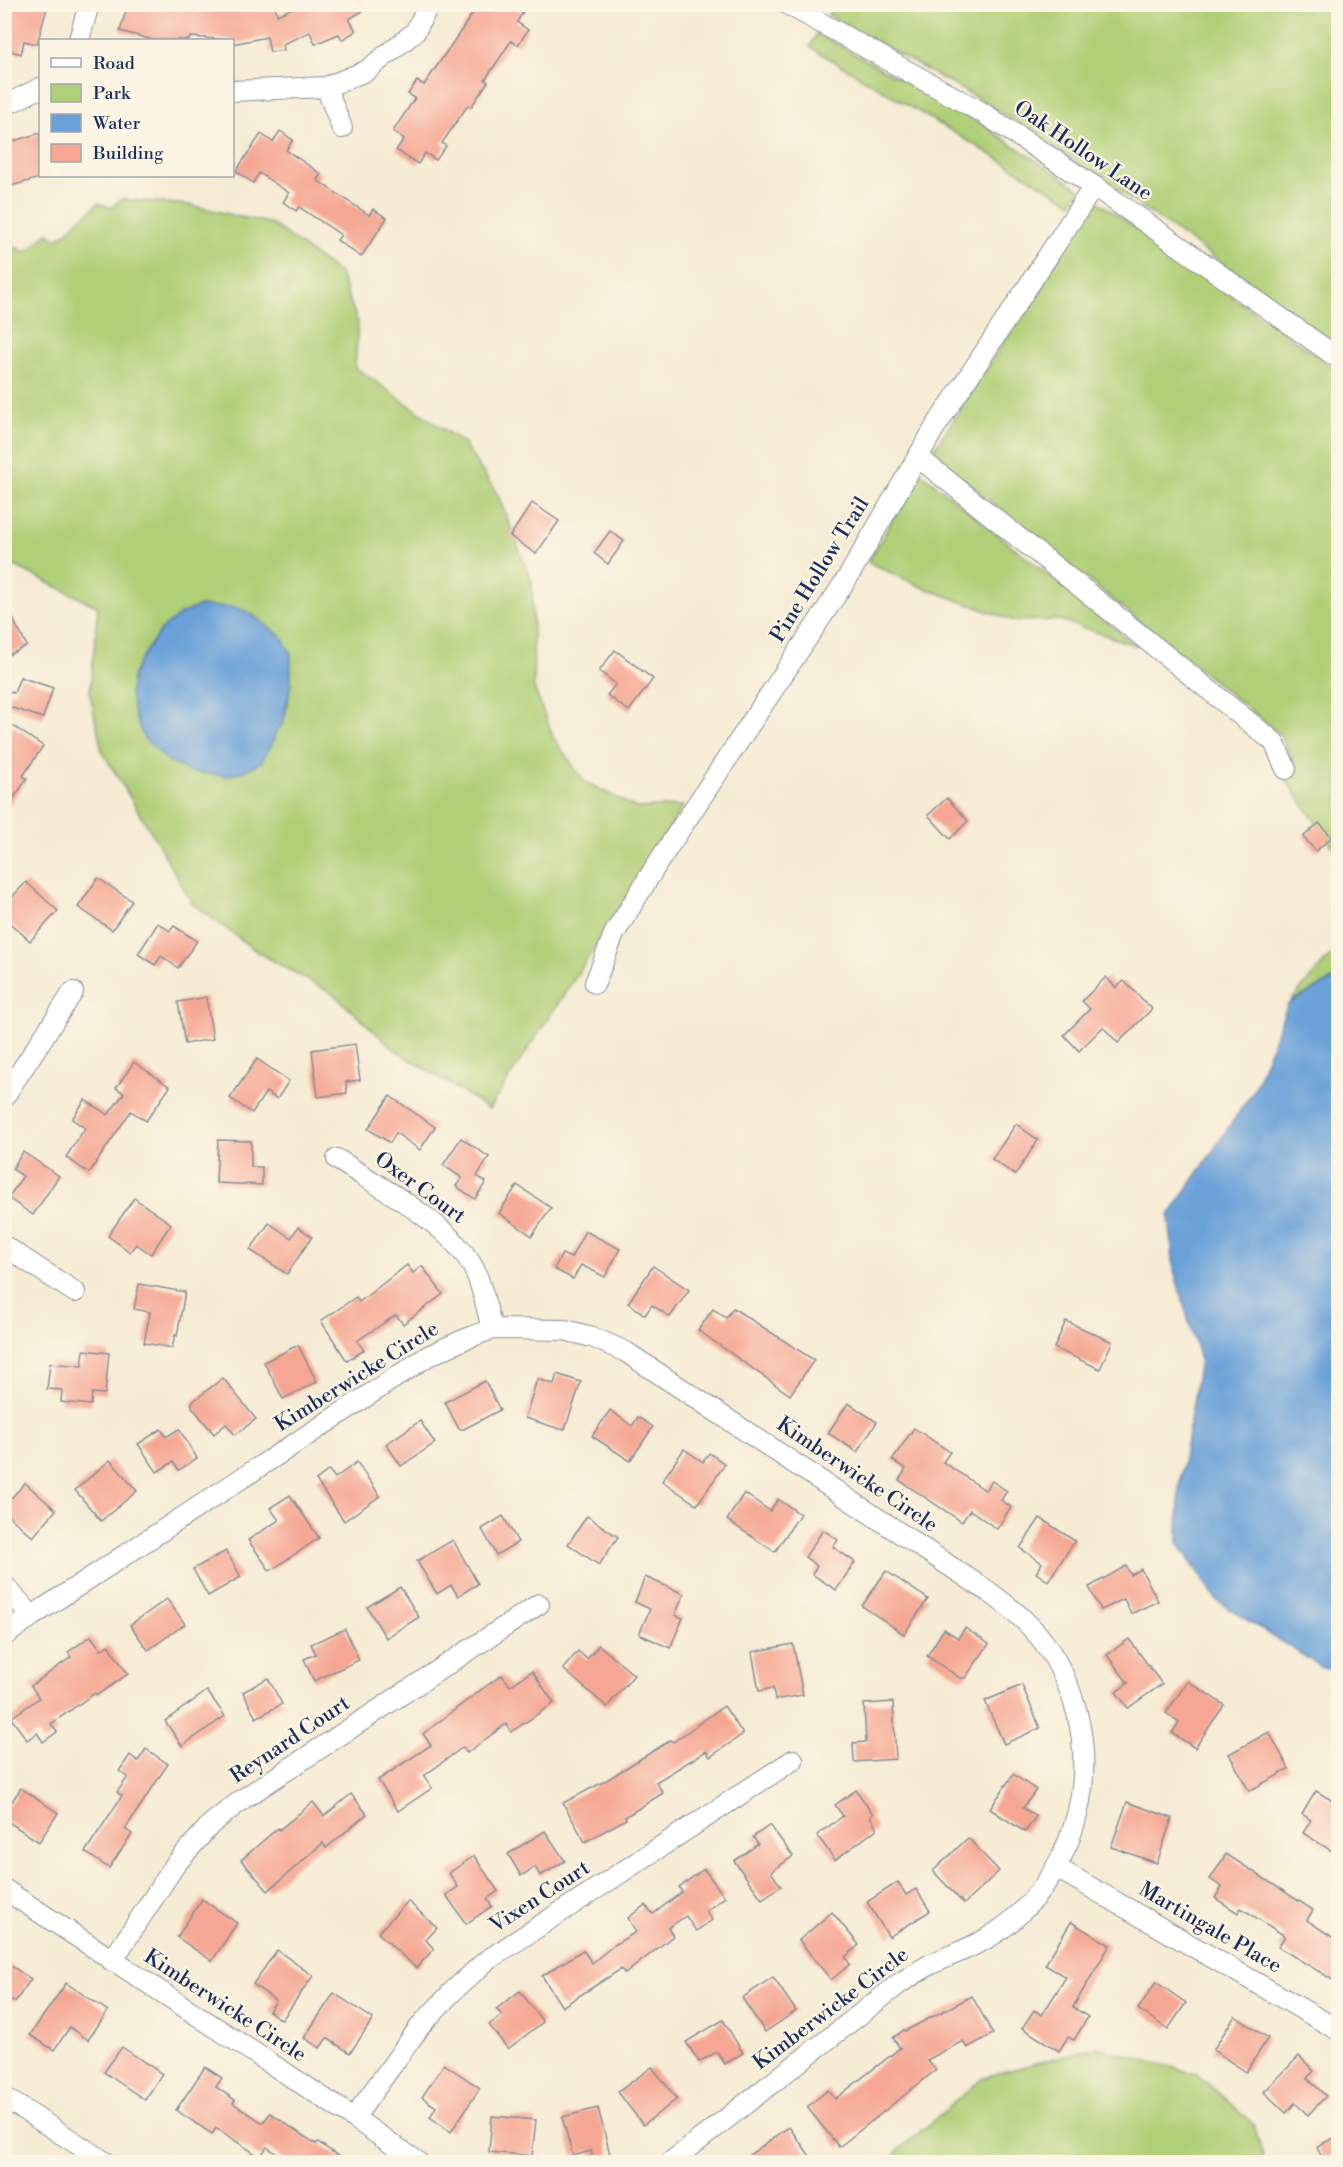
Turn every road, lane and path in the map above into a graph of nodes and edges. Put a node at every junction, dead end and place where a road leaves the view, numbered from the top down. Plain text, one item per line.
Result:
1 (88, 4) edge
2 (429, 4) edge
3 (787, 4) edge
4 (817, 12) edge
5 (79, 39) edge
6 (326, 87) junction
7 (39, 88) edge
8 (234, 91) edge
9 (7, 102) edge
10 (342, 129) dead end
11 (1094, 186) junction
12 (1338, 358) edge
13 (918, 457) junction
14 (1286, 769) dead end
15 (595, 983) dead end
16 (73, 992) dead end
17 (4, 1097) edge
18 (337, 1159) dead end
19 (4, 1246) edge
20 (75, 1292) dead end
21 (492, 1329) junction
22 (4, 1585) edge
23 (539, 1604) dead end
24 (32, 1616) junction
25 (4, 1636) edge
26 (793, 1760) dead end
27 (1057, 1868) junction
28 (4, 1889) edge
29 (112, 1961) junction
30 (1338, 2030) edge
31 (4, 2097) edge
32 (354, 2118) junction
33 (105, 2163) edge
34 (418, 2163) edge
35 (671, 2163) edge

1 - 5 street
2 - 6 street
3 - 4 street, Oak Hollow Lane
4 - 11 street, Oak Hollow Lane
6 - 8 street
6 - 10 street
7 - 9 street
11 - 12 street, Oak Hollow Lane
11 - 13 street, Pine Hollow Trail
13 - 14 street
13 - 15 street, Pine Hollow Trail
16 - 17 street
18 - 21 street, Oxer Court
19 - 20 street
21 - 24 street, Kimberwicke Circle
21 - 27 street, Kimberwicke Circle
22 - 24 street
23 - 29 street, Reynard Court
24 - 25 street, Kimberwicke Circle
26 - 32 street, Vixen Court
27 - 30 street, Martingale Place
27 - 35 street, Kimberwicke Circle
28 - 29 street, Kimberwicke Circle
29 - 32 street, Kimberwicke Circle
31 - 33 street
32 - 34 street, Kimberwicke Circle

